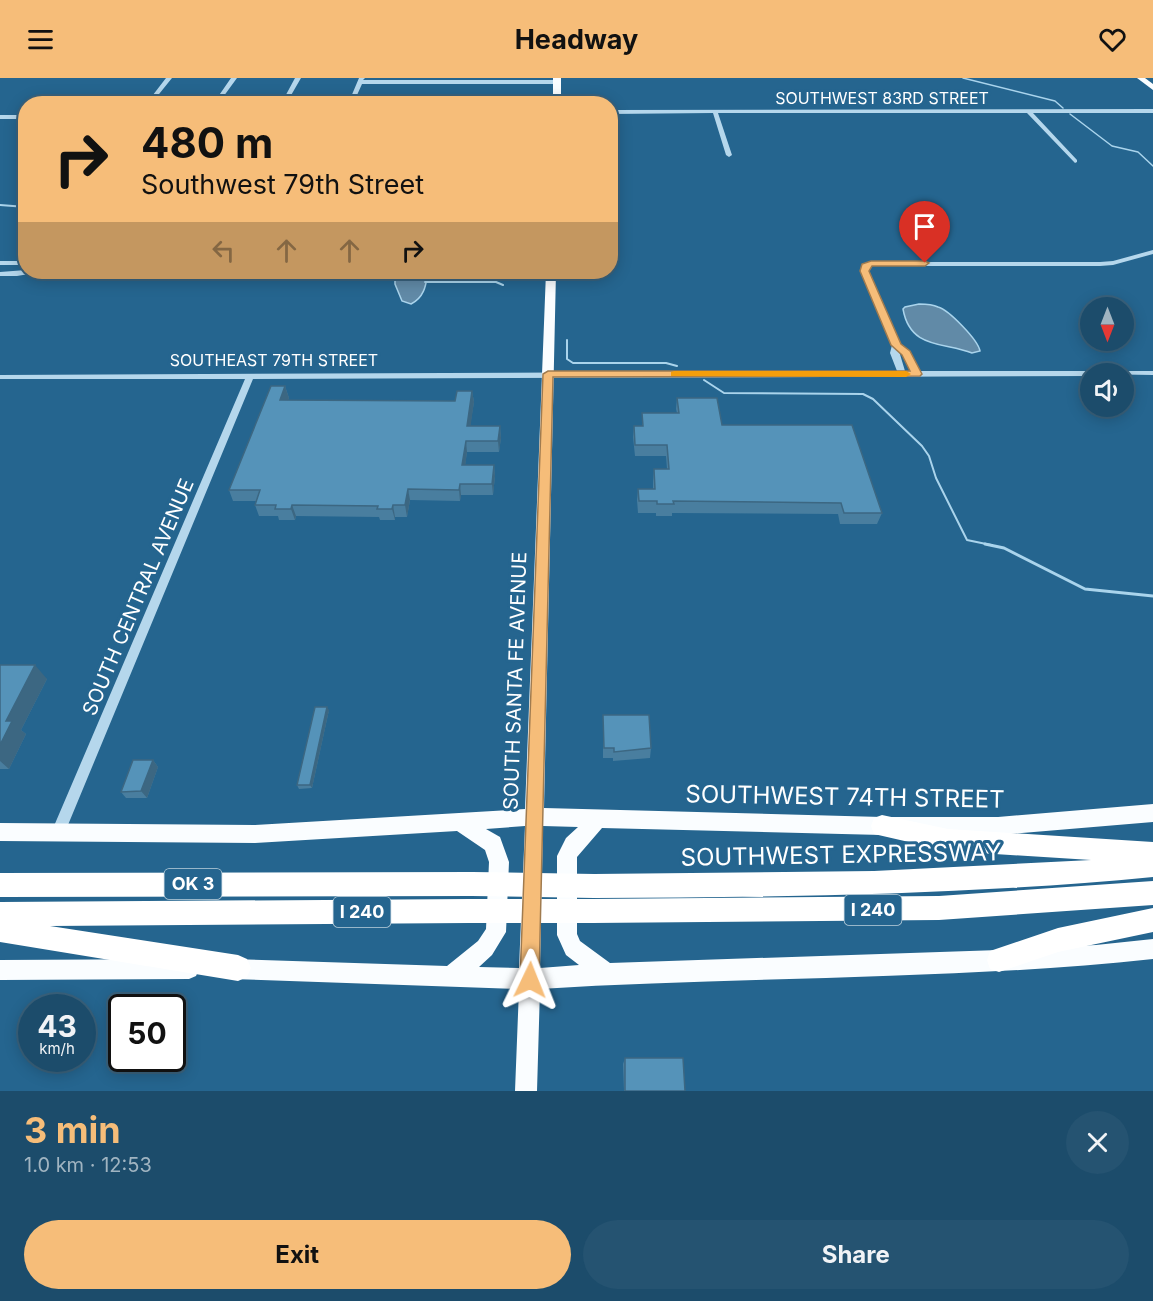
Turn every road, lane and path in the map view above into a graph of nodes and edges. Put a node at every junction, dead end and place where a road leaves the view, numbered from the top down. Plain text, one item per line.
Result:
1 (170, 78) edge
2 (234, 78) edge
3 (298, 78) edge
4 (1141, 78) edge
5 (361, 80) edge
6 (557, 80) edge
7 (1153, 88) edge
8 (155, 96) edge
9 (221, 96) edge
10 (288, 96) edge
11 (354, 96) edge
12 (557, 96) edge
13 (1028, 111) junction
14 (1153, 111) edge
15 (618, 112) edge
16 (715, 112) junction
17 (0, 117) edge
18 (18, 117) edge
19 (729, 155) dead end
20 (1075, 161) dead end
21 (1153, 252) edge
22 (0, 263) edge
23 (18, 263) edge
24 (0, 274) edge
25 (18, 274) edge
26 (551, 279) edge
27 (896, 345) junction
28 (1153, 373) edge
29 (548, 374) junction
30 (902, 374) junction
31 (916, 374) junction
32 (0, 376) edge
33 (250, 376) junction
34 (1153, 813) edge
35 (536, 816) junction
36 (599, 818) junction
37 (458, 821) junction
38 (882, 826) junction
39 (3, 832) edge
40 (58, 833) junction
41 (1153, 853) edge
42 (1153, 866) edge
43 (259, 884) joint
44 (0, 885) edge
45 (1153, 893) edge
46 (0, 914) edge
47 (1153, 920) edge
48 (0, 930) edge
49 (1153, 949) edge
50 (999, 960) junction
51 (238, 968) junction
52 (0, 970) edge
53 (607, 974) junction
54 (450, 977) junction
55 (530, 980) junction
56 (526, 1091) edge

1 - 8 street
2 - 9 street
3 - 10 street
4 - 7 main road
5 - 6 street
5 - 11 street
6 - 12 main road
13 - 14 street, SOUTHWEST 83RD STREET
13 - 16 street, SOUTHWEST 83RD STREET
13 - 20 street
15 - 16 street, SOUTHWEST 83RD STREET
16 - 19 street
17 - 18 street
21 - 27 street
22 - 23 street
24 - 25 street
26 - 29 main road, SOUTH SANTA FE AVENUE
27 - 30 street
27 - 31 street
28 - 31 street, SOUTHEAST 79TH STREET
29 - 30 street, SOUTHEAST 79TH STREET
29 - 33 street, SOUTHEAST 79TH STREET
29 - 35 main road, SOUTH SANTA FE AVENUE
30 - 31 street, SOUTHEAST 79TH STREET
32 - 33 street, SOUTHEAST 79TH STREET
33 - 40 street, SOUTH CENTRAL AVENUE
34 - 38 main road, SOUTHWEST 74TH STREET
35 - 36 main road, SOUTHWEST 74TH STREET
35 - 37 main road, SOUTHWEST 74TH STREET
35 - 55 main road, SOUTH SANTA FE AVENUE
36 - 38 main road, SOUTHWEST 74TH STREET
36 - 53 main road
37 - 40 main road, SOUTHWEST 74TH STREET
37 - 54 main road
38 - 41 highway
39 - 40 main road, SOUTHWEST 74TH STREET
42 - 43 highway, SOUTHWEST EXPRESSWAY / I 240, bridge
43 - 44 highway, OK 3
45 - 46 highway, I 240, bridge
47 - 50 highway
48 - 51 highway
49 - 50 main road
50 - 53 main road
51 - 52 main road
51 - 54 main road
53 - 55 main road
54 - 55 main road
55 - 56 main road, SOUTH SANTA FE AVENUE

